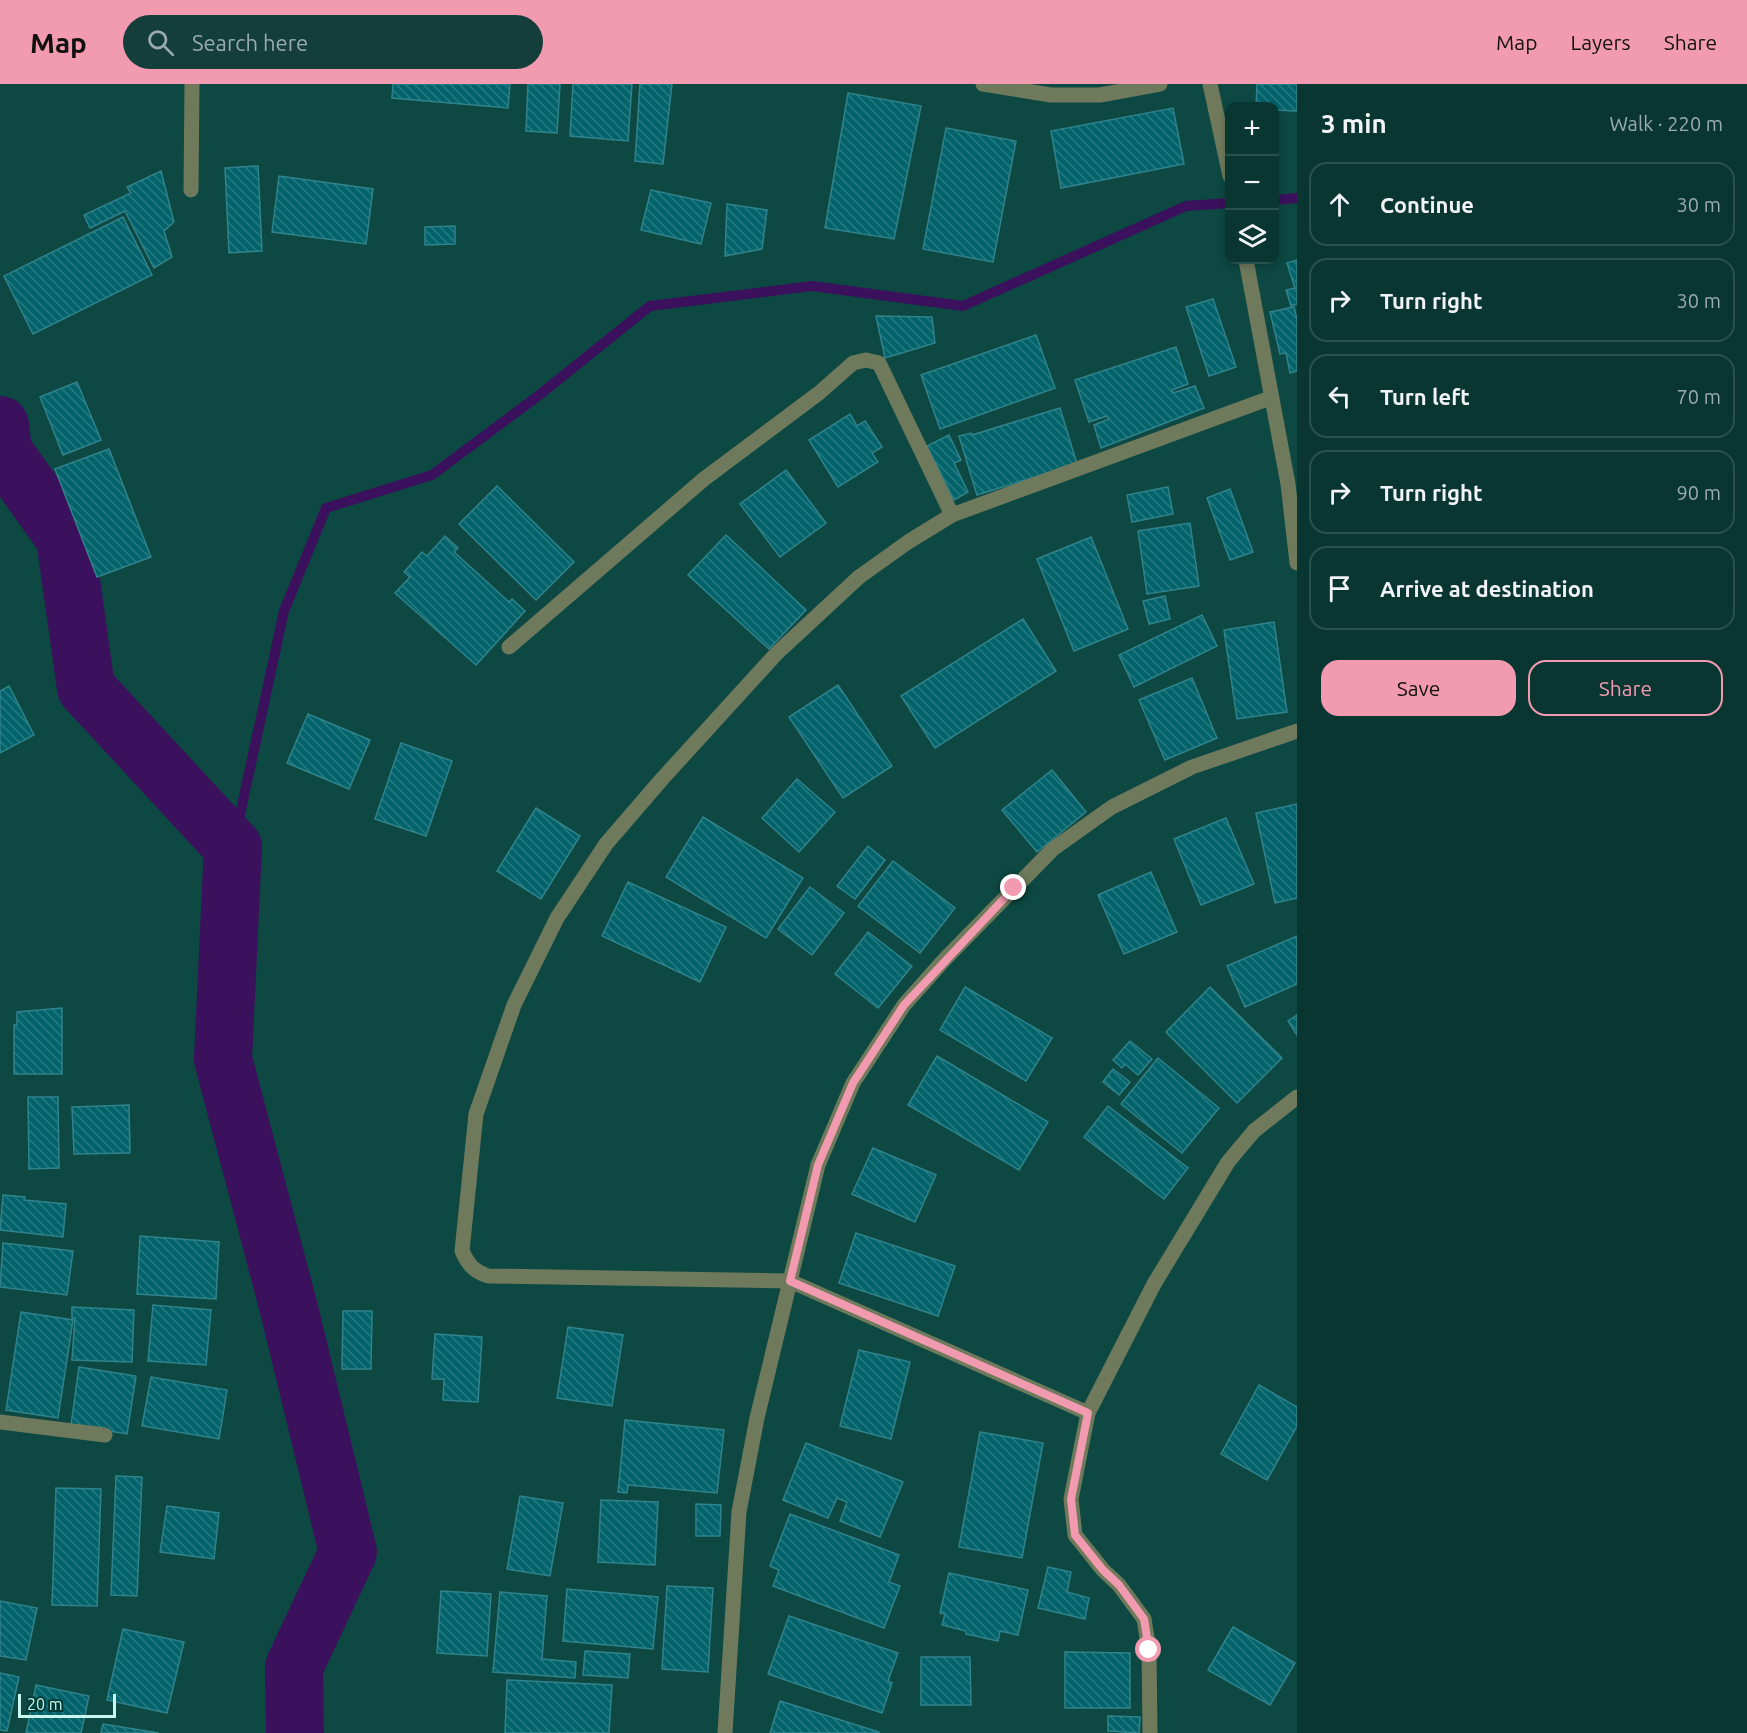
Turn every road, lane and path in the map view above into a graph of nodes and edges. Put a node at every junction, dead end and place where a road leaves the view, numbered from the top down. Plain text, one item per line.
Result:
1 (192, 84) edge
2 (982, 84) edge
3 (1160, 84) edge
4 (1210, 84) edge
5 (1226, 156) edge
6 (191, 190) dead end
7 (1246, 264) edge
8 (1270, 398) junction
9 (1292, 484) edge
10 (952, 515) junction
11 (1297, 563) edge
12 (509, 648) dead end
13 (1297, 731) edge
14 (1297, 1097) edge
15 (790, 1281) junction
16 (1088, 1413) junction
17 (0, 1422) edge
18 (105, 1435) dead end
19 (725, 1733) edge
20 (1150, 1733) edge

1 - 6 street
2 - 3 street
4 - 5 street
7 - 8 street
8 - 9 street
8 - 10 street
9 - 11 street
10 - 12 street
10 - 15 street
13 - 15 street
14 - 16 street
15 - 16 street
15 - 19 street
16 - 20 street
17 - 18 street

